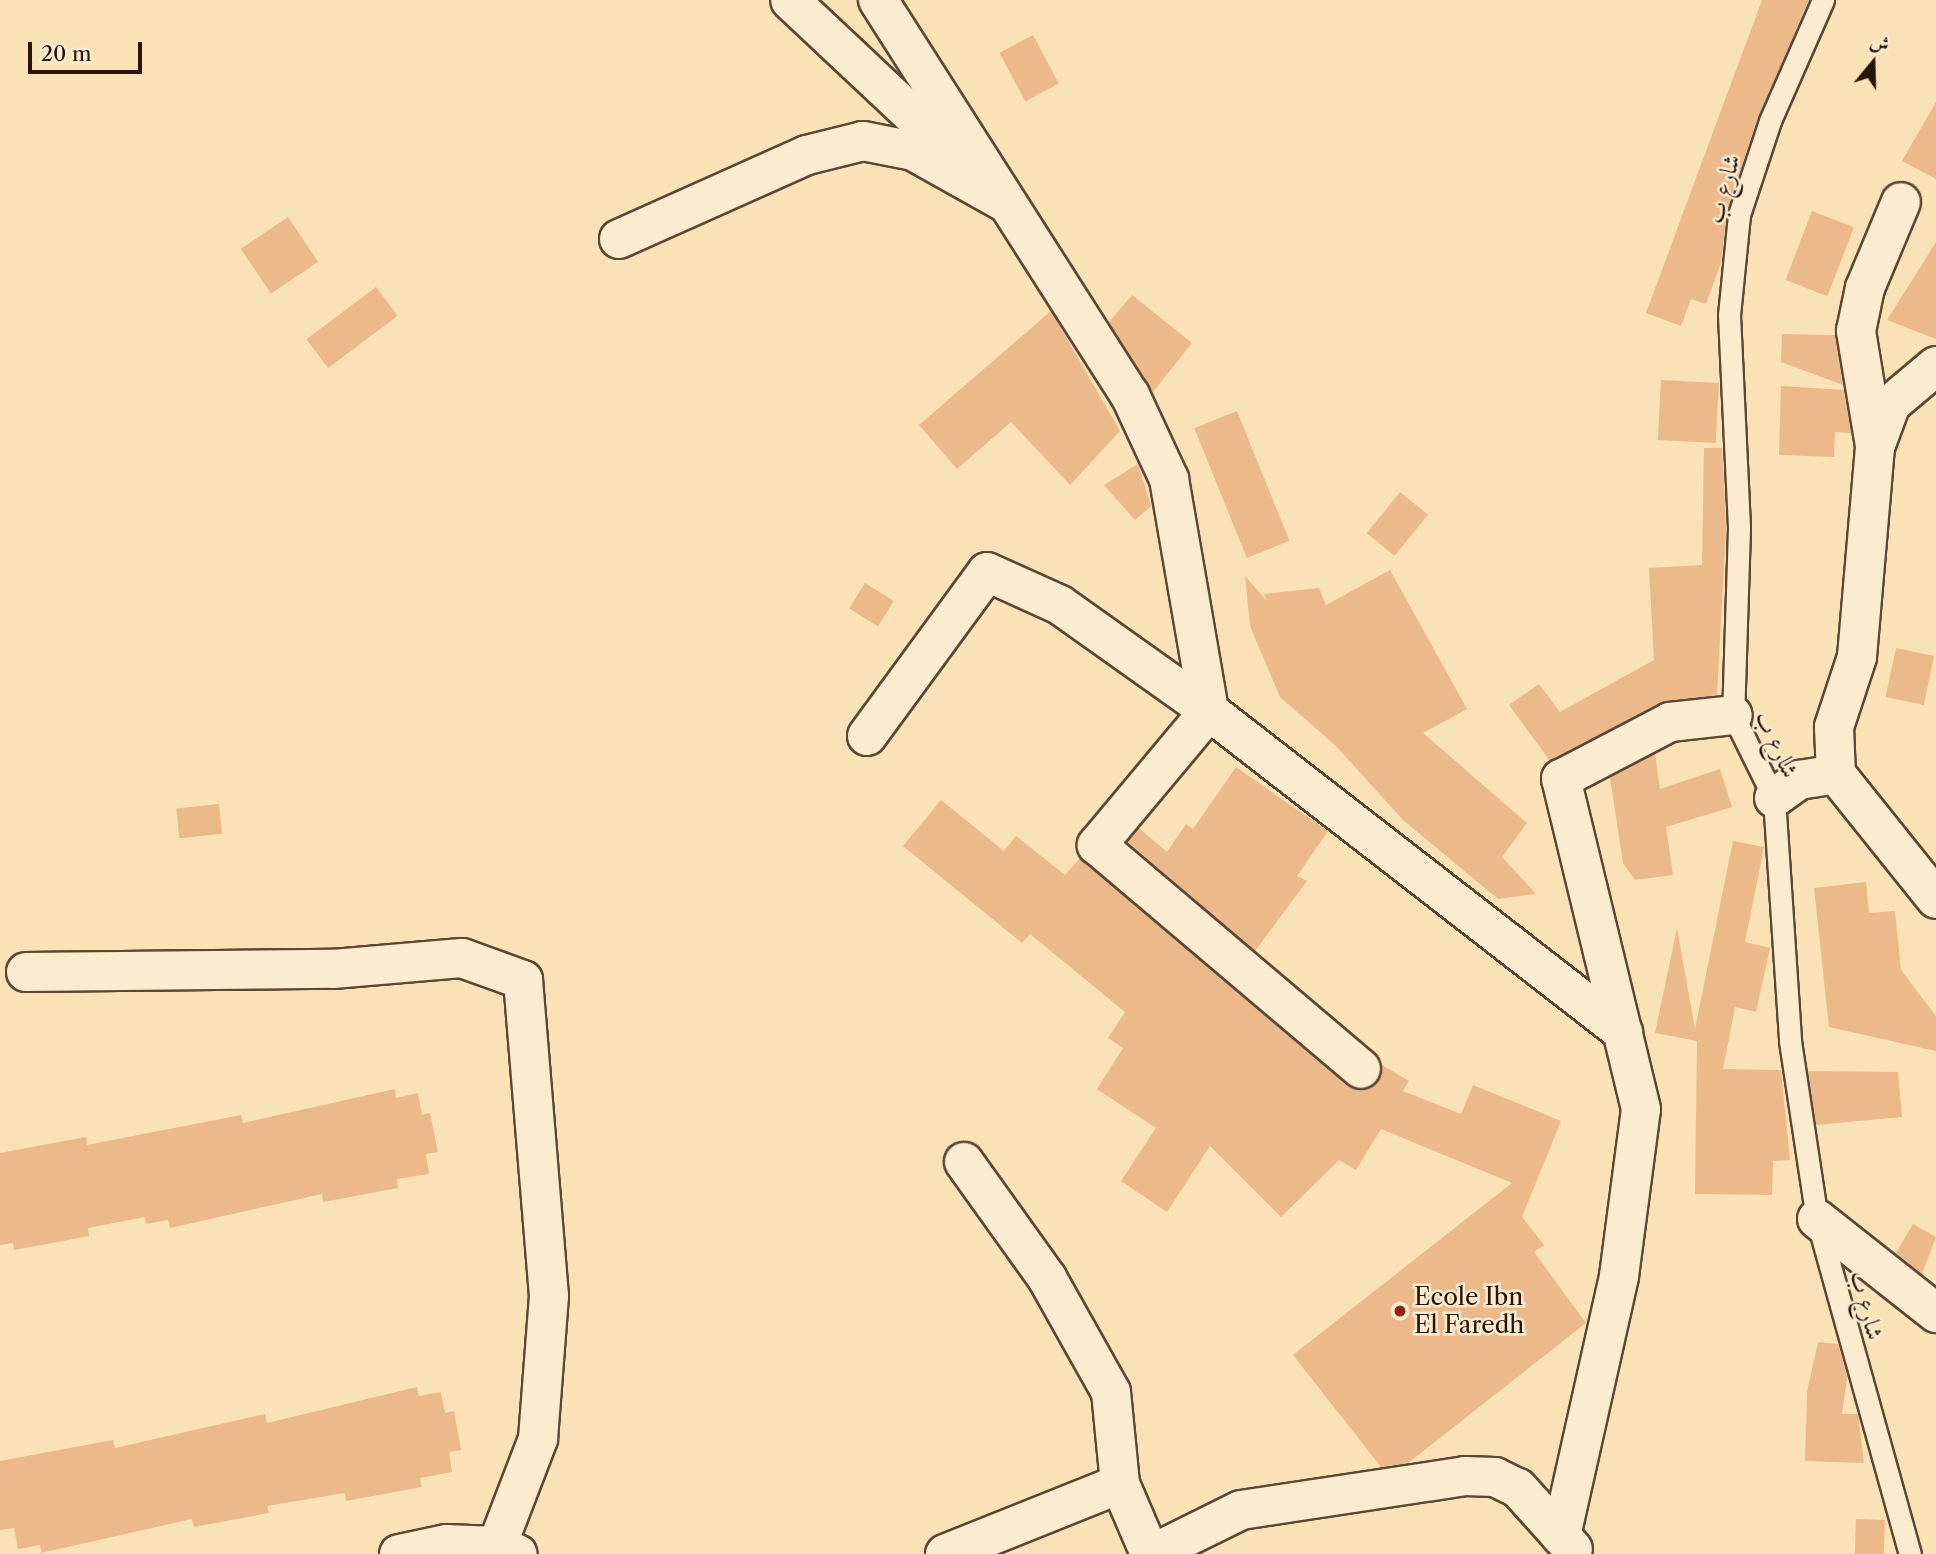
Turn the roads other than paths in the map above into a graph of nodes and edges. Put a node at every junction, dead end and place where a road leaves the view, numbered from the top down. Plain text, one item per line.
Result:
1 (790, 0) edge
2 (878, 0) edge
3 (1823, 0) edge
4 (1901, 202) dead end
5 (1006, 204) junction
6 (619, 239) dead end
7 (1936, 366) edge
8 (1875, 447) junction
9 (1209, 710) junction
10 (1734, 715) junction
11 (867, 736) dead end
12 (1836, 774) junction
13 (1774, 798) junction
14 (1936, 899) edge
15 (26, 972) dead end
16 (1623, 1032) junction
17 (1361, 1069) dead end
18 (964, 1162) dead end
19 (1817, 1219) junction
20 (1936, 1313) edge
21 (1120, 1484) junction
22 (1569, 1545) edge
23 (508, 1550) edge
24 (399, 1554) edge
25 (945, 1554) edge
26 (1151, 1554) edge
27 (1910, 1554) edge

1 - 5 street
2 - 5 street
3 - 10 lane, شارع ب
4 - 8 street
5 - 6 street
5 - 9 street
7 - 8 street
8 - 12 street
9 - 11 street
9 - 16 street
9 - 17 street
10 - 13 lane, شارع ب
10 - 16 street
12 - 13 street
12 - 14 street
13 - 19 lane, شارع ب
15 - 23 street
16 - 22 street
18 - 21 street
19 - 20 street
19 - 27 lane, شارع ب
21 - 25 street
21 - 26 street
22 - 26 street
23 - 24 street

